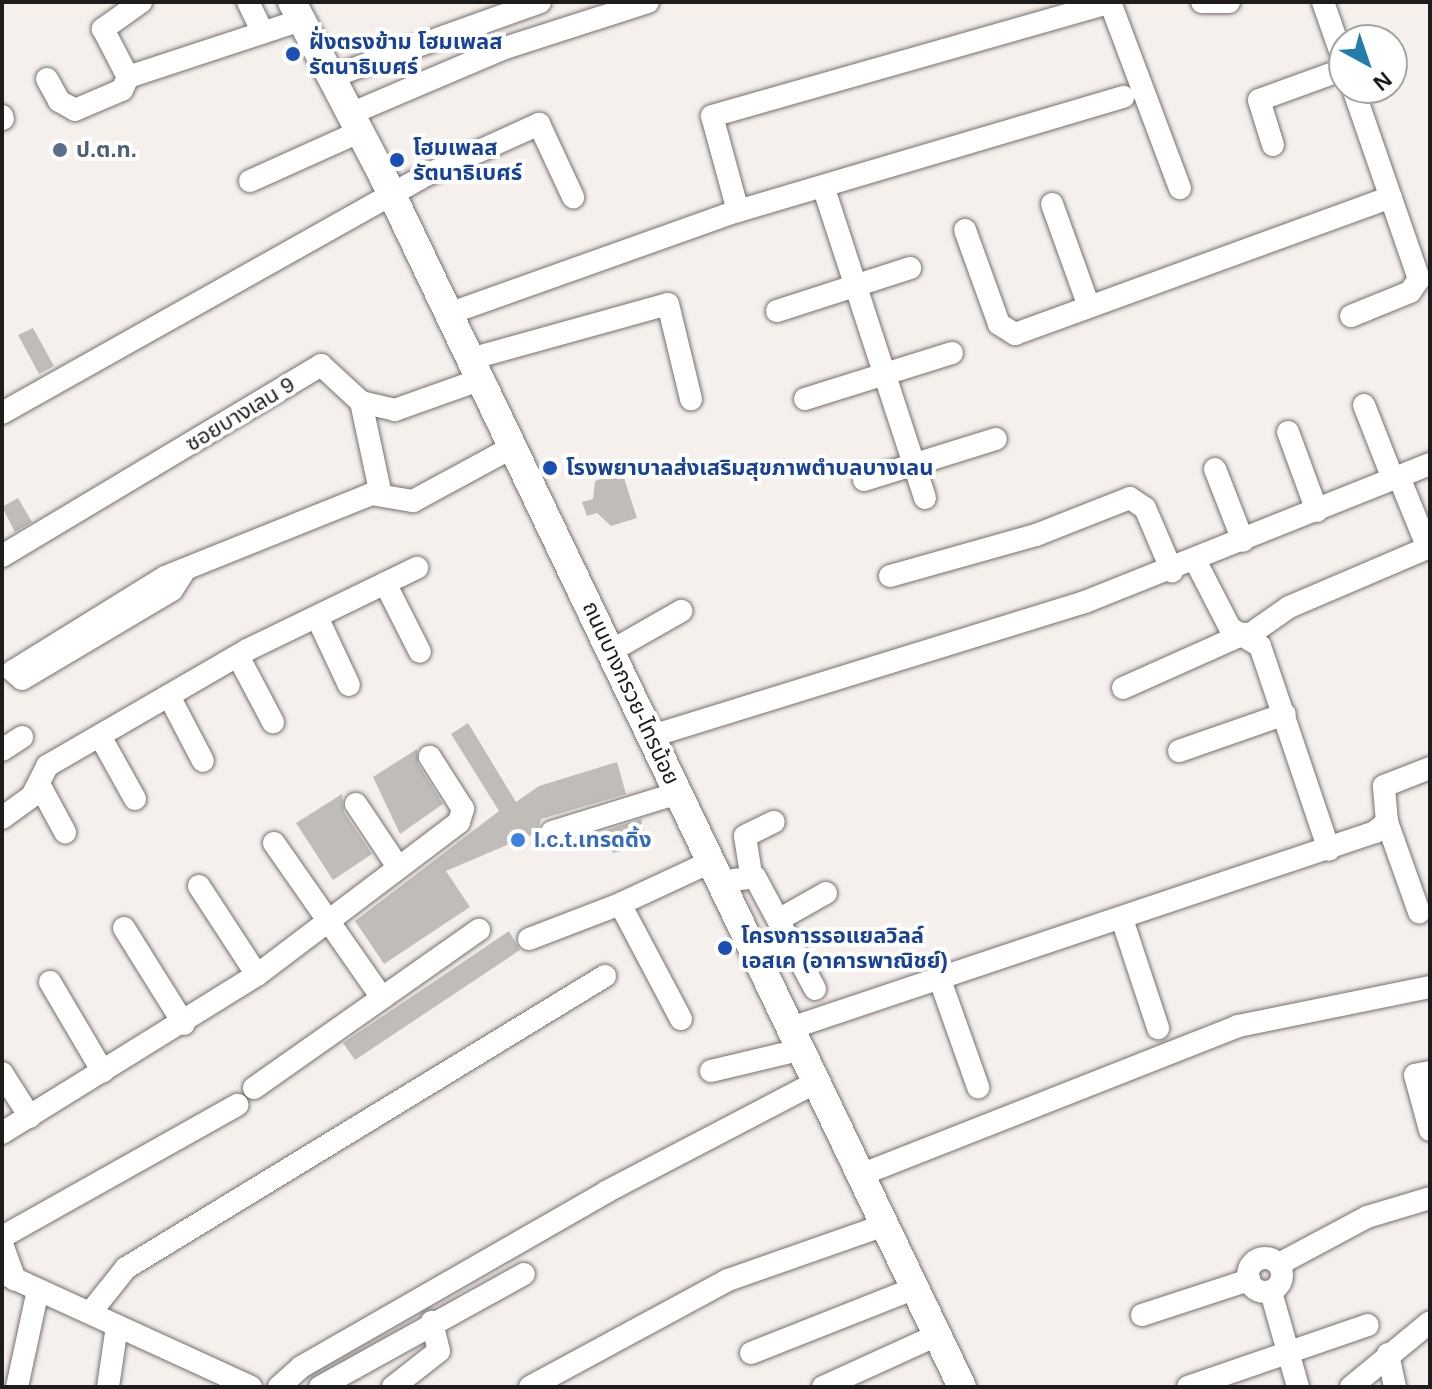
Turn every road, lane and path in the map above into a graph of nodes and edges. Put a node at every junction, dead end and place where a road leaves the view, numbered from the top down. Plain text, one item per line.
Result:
1 (141, 2) edge
2 (248, 2) edge
3 (540, 2) edge
4 (648, 2) edge
5 (1111, 2) edge
6 (1202, 2) edge
7 (1229, 2) edge
8 (1323, 2) edge
9 (618, 5) edge
10 (497, 7) edge
11 (297, 11) edge
12 (1331, 24) edge
13 (263, 33) junction
14 (505, 48) junction
15 (1328, 75) edge
16 (128, 77) junction
17 (331, 77) junction
18 (47, 79) dead end
19 (1124, 97) dead end
20 (1359, 104) edge
21 (355, 123) junction
22 (1273, 145) dead end
23 (250, 181) dead end
24 (1180, 188) dead end
25 (824, 189) junction
26 (391, 195) junction
27 (573, 197) dead end
28 (1391, 197) junction
29 (1052, 204) dead end
30 (738, 211) junction
31 (965, 230) dead end
32 (910, 268) dead end
33 (855, 286) junction
34 (1089, 307) junction
35 (777, 311) dead end
36 (448, 314) junction
37 (1351, 316) dead end
38 (952, 353) dead end
39 (475, 369) junction
40 (884, 374) junction
41 (691, 399) dead end
42 (805, 399) dead end
43 (361, 402) junction
44 (1364, 405) dead end
45 (2, 413) edge
46 (1288, 432) dead end
47 (996, 439) dead end
48 (513, 447) junction
49 (1430, 464) edge
50 (914, 465) junction
51 (1215, 469) dead end
52 (1396, 478) junction
53 (864, 480) dead end
54 (380, 491) junction
55 (925, 498) dead end
56 (1317, 511) junction
57 (1243, 541) junction
58 (1429, 548) edge
59 (2, 556) edge
60 (1196, 562) junction
61 (417, 568) dead end
62 (1172, 571) junction
63 (183, 573) junction
64 (890, 576) dead end
65 (385, 583) junction
66 (681, 611) dead end
67 (317, 617) junction
68 (1246, 634) junction
69 (611, 651) junction
70 (420, 652) dead end
71 (238, 656) junction
72 (349, 685) dead end
73 (1123, 688) dead end
74 (169, 696) junction
75 (1285, 714) junction
76 (273, 722) dead end
77 (100, 736) junction
78 (652, 736) junction
79 (22, 737) dead end
80 (2, 750) edge
81 (1179, 751) dead end
82 (430, 757) dead end
83 (203, 761) dead end
84 (1430, 768) edge
85 (39, 784) junction
86 (678, 793) junction
87 (135, 799) dead end
88 (356, 804) dead end
89 (2, 818) edge
90 (774, 822) dead end
91 (1387, 822) junction
92 (65, 832) dead end
93 (552, 832) dead end
94 (274, 843) dead end
95 (1329, 850) junction
96 (396, 864) junction
97 (715, 872) junction
98 (751, 874) junction
99 (199, 886) dead end
100 (826, 893) dead end
101 (620, 904) junction
102 (1419, 912) dead end
103 (325, 919) junction
104 (1122, 919) junction
105 (124, 928) dead end
106 (784, 929) junction
107 (479, 930) dead end
108 (529, 939) dead end
109 (753, 954) junction
110 (257, 975) junction
111 (605, 976) dead end
112 (940, 980) junction
113 (50, 982) dead end
114 (1430, 987) edge
115 (815, 989) dead end
116 (382, 998) junction
117 (681, 1019) dead end
118 (184, 1024) junction
119 (1158, 1028) dead end
120 (794, 1040) junction
121 (711, 1071) dead end
122 (103, 1072) junction
123 (1430, 1072) edge
124 (2, 1073) edge
125 (813, 1084) junction
126 (978, 1087) dead end
127 (254, 1088) dead end
128 (237, 1105) dead end
129 (30, 1117) junction
130 (1430, 1130) edge
131 (2, 1133) edge
132 (858, 1176) junction
133 (1430, 1198) edge
134 (882, 1226) junction
135 (2, 1237) edge
136 (2, 1244) edge
137 (1279, 1264) junction
138 (524, 1274) dead end
139 (8, 1276) edge
140 (1249, 1280) junction
141 (913, 1289) junction
142 (38, 1290) junction
143 (1271, 1292) junction
144 (90, 1313) junction
145 (1142, 1315) dead end
146 (432, 1322) junction
147 (1430, 1322) edge
148 (1368, 1325) dead end
149 (117, 1326) junction
150 (937, 1335) junction
151 (751, 1353) dead end
152 (1288, 1353) junction
153 (1388, 1354) junction
154 (198, 1363) junction
155 (17, 1387) edge
156 (108, 1387) edge
157 (194, 1387) edge
158 (251, 1387) edge
159 (279, 1387) edge
160 (320, 1387) edge
161 (393, 1387) edge
162 (530, 1387) edge
163 (823, 1387) edge
164 (962, 1387) edge
165 (1188, 1387) edge
166 (1298, 1387) edge
167 (1351, 1387) edge
168 (1395, 1387) edge

1 - 16 street
2 - 13 street
3 - 10 street
4 - 9 street
5 - 24 street
5 - 30 street
6 - 7 street
8 - 12 street
9 - 14 street
10 - 14 street
10 - 17 street
11 - 13 street
11 - 17 main road, ถนนบางกรวย-ไทรน้อย
13 - 16 street
14 - 21 street
15 - 22 street
16 - 18 street
17 - 21 main road, ถนนบางกรวย-ไทรน้อย
19 - 25 street
20 - 28 street
21 - 23 street
21 - 26 main road, ถนนบางกรวย-ไทรน้อย
25 - 30 street
25 - 33 street
26 - 27 street
26 - 36 main road, ถนนบางกรวย-ไทรน้อย
26 - 45 street
28 - 34 street
28 - 37 street
29 - 34 street
30 - 36 street
31 - 34 street
32 - 33 street
33 - 35 street
33 - 40 street
36 - 39 main road, ถนนบางกรวย-ไทรน้อย
38 - 40 street
39 - 41 street
39 - 43 street
39 - 48 main road, ถนนบางกรวย-ไทรน้อย
40 - 42 street
40 - 50 street
43 - 54 street
43 - 59 street, ซอยบางเลน 9
44 - 52 street
46 - 56 street
47 - 50 street
48 - 54 street
48 - 69 main road, ถนนบางกรวย-ไทรน้อย
49 - 52 street
50 - 53 street
50 - 55 street
51 - 57 street
52 - 56 street
52 - 58 street
54 - 63 street
56 - 57 street
57 - 60 street
58 - 68 street
60 - 62 street
60 - 68 street
61 - 65 street
62 - 64 street
62 - 78 street
63 - 63 street
65 - 67 street
65 - 70 street
66 - 69 street
67 - 71 street
67 - 72 street
68 - 73 street
68 - 75 street
69 - 78 main road, ถนนบางกรวย-ไทรน้อย
71 - 74 street
71 - 76 street
74 - 77 street
74 - 83 street
75 - 81 street
75 - 95 street
77 - 85 street
77 - 87 street
78 - 86 main road, ถนนบางกรวย-ไทรน้อย
79 - 80 street
82 - 96 street
84 - 91 street
85 - 89 street
85 - 92 street
86 - 93 street
86 - 97 main road, ถนนบางกรวย-ไทรน้อย
88 - 96 street
90 - 98 street
91 - 95 street
91 - 102 street
94 - 103 street
95 - 104 street
96 - 103 street
97 - 98 street
97 - 101 street
97 - 109 main road, ถนนบางกรวย-ไทรน้อย
98 - 106 street
99 - 110 street
100 - 106 street
101 - 108 street
101 - 117 street
103 - 110 street
103 - 116 street
104 - 112 street
104 - 119 street
105 - 118 street
106 - 109 street
106 - 115 street
107 - 116 street
109 - 120 main road, ถนนบางกรวย-ไทรน้อย
110 - 118 street
111 - 144 street
112 - 120 street
112 - 126 street
113 - 122 street
114 - 132 street
116 - 127 street
118 - 122 street
120 - 121 street
120 - 125 main road, ถนนบางกรวย-ไทรน้อย
122 - 129 street
123 - 130 street
124 - 129 street
125 - 132 main road, ถนนบางกรวย-ไทรน้อย
125 - 159 street
128 - 135 street
129 - 131 street
132 - 134 main road, ถนนบางกรวย-ไทรน้อย
133 - 137 street
134 - 141 main road, ถนนบางกรวย-ไทรน้อย
134 - 162 street
136 - 139 street
137 - 140 street
137 - 143 street
138 - 146 street
139 - 142 street
140 - 143 street
140 - 145 street
141 - 150 main road, ถนนบางกรวย-ไทรน้อย
141 - 151 street
142 - 144 street
142 - 155 street
143 - 152 street
144 - 149 street
146 - 160 street
146 - 161 street
147 - 153 street
148 - 152 street
149 - 154 street
149 - 156 street
150 - 163 street
150 - 164 main road, ถนนบางกรวย-ไทรน้อย
152 - 165 street
152 - 166 street
153 - 167 street
153 - 168 street
154 - 157 street
154 - 158 street

